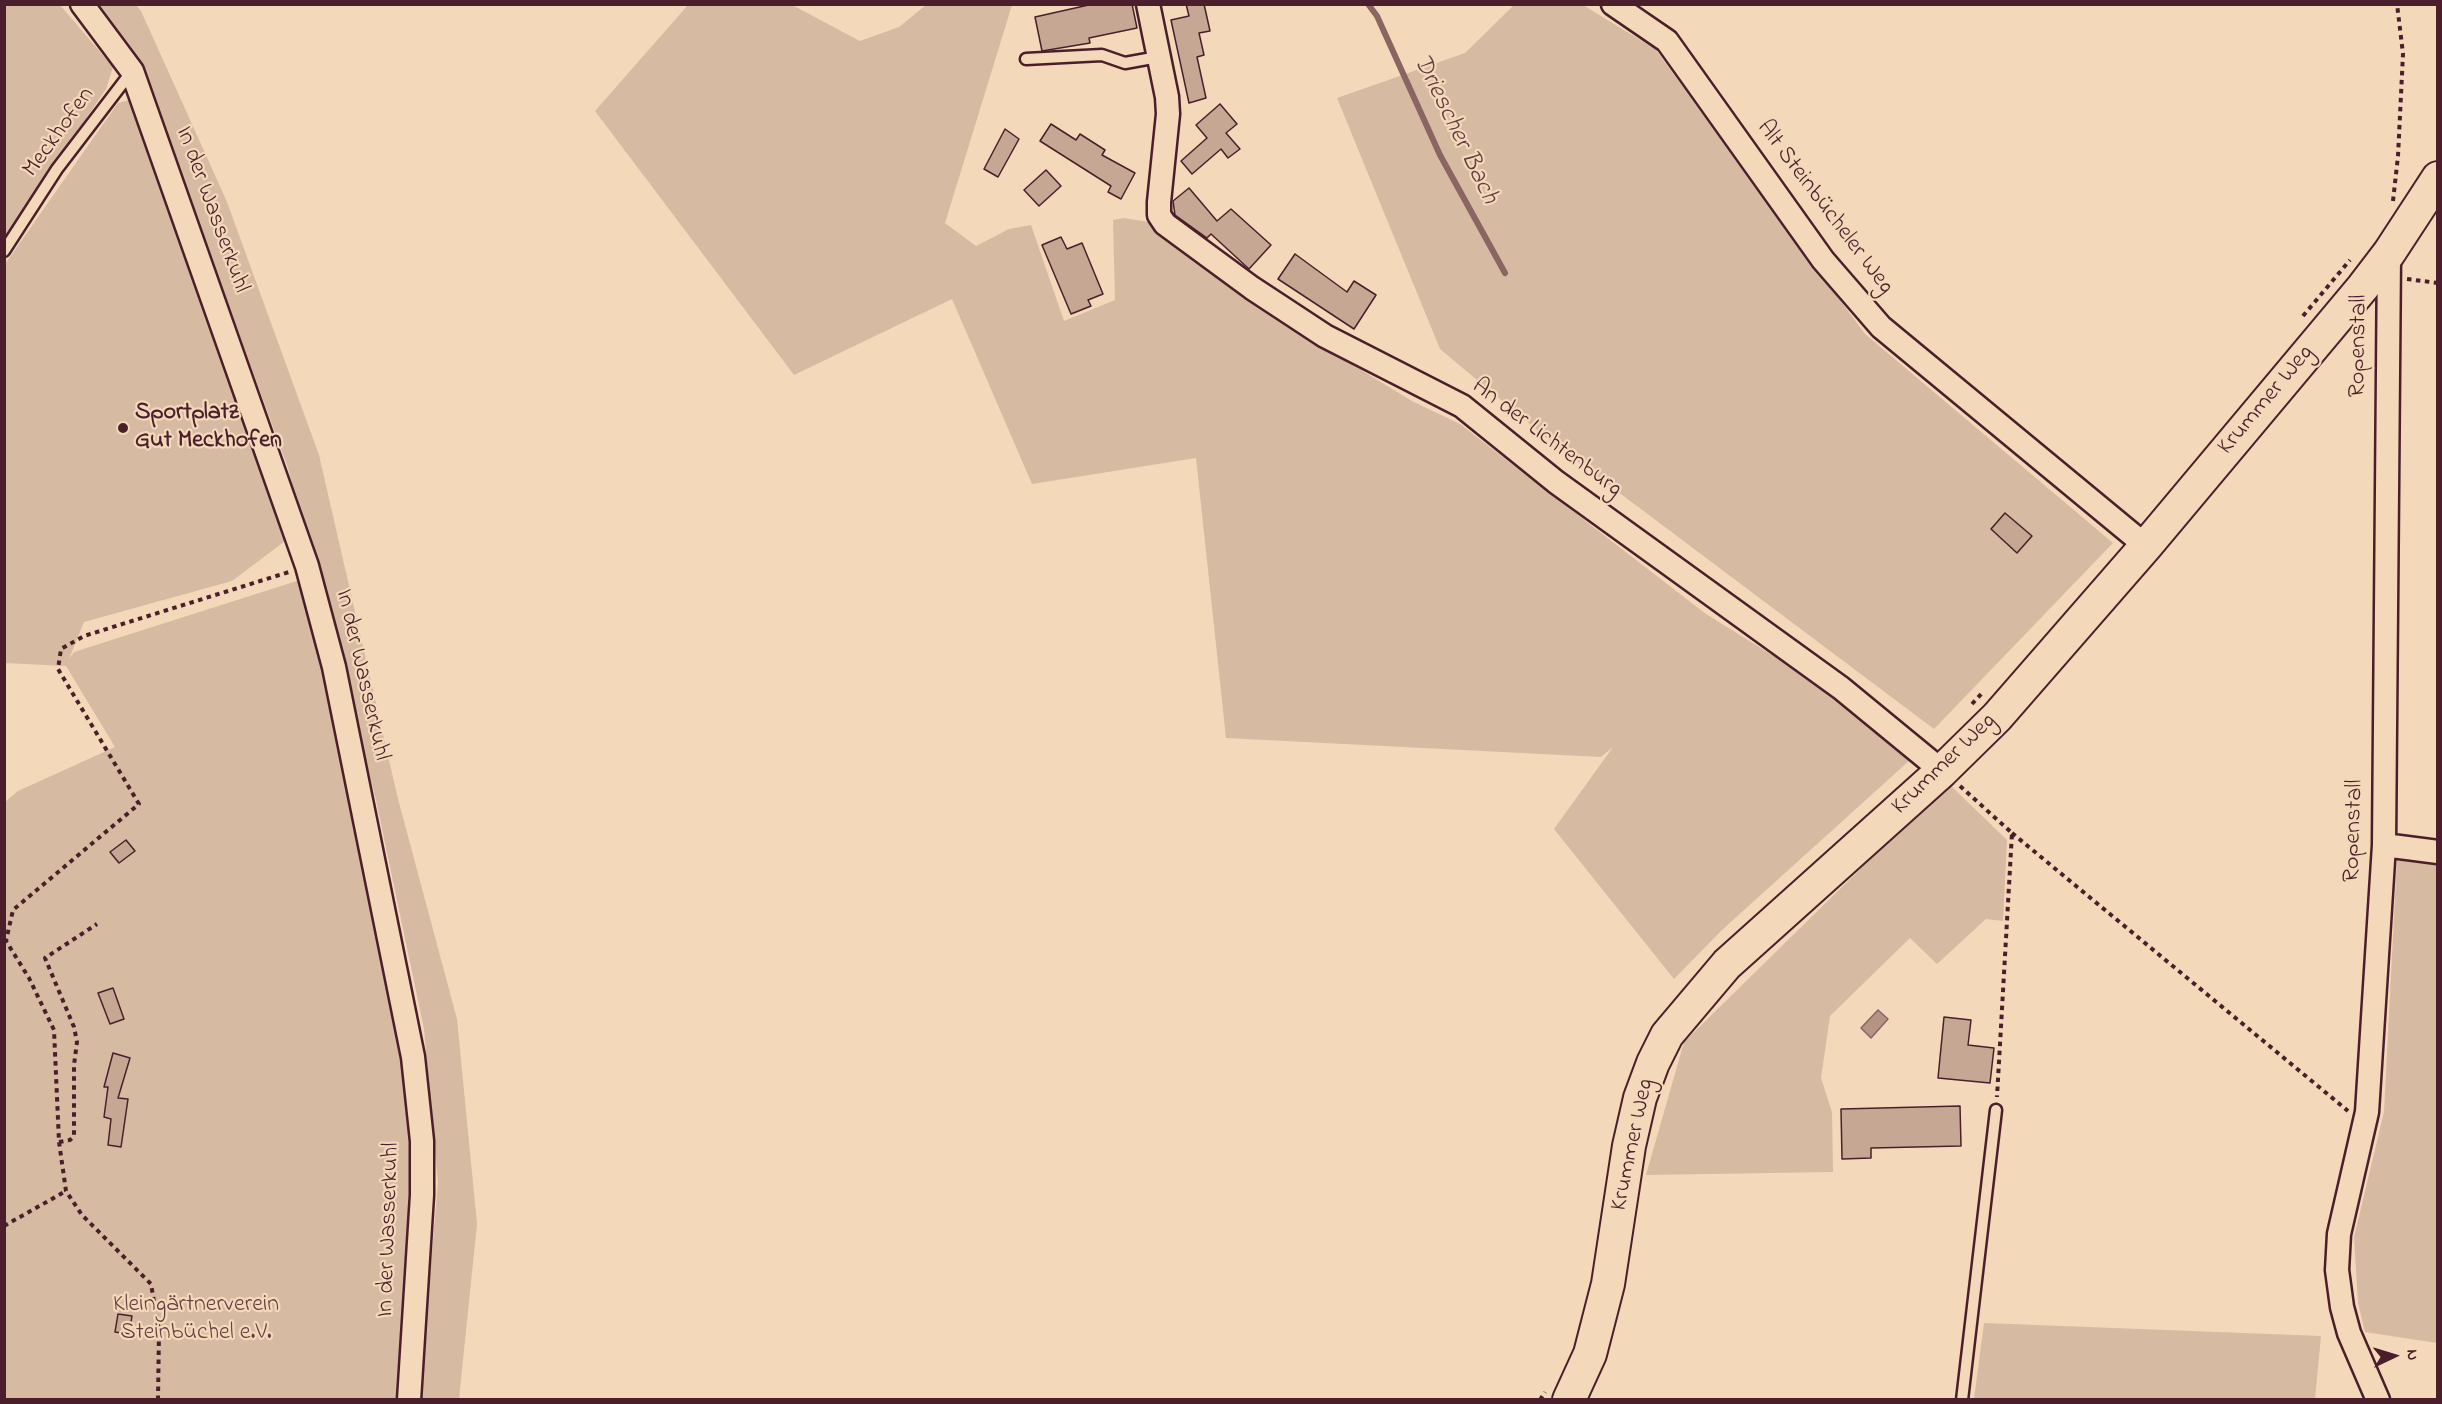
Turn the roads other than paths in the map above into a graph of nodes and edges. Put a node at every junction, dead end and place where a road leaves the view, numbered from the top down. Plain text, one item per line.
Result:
1 (82, 4) edge
2 (1148, 4) edge
3 (1613, 4) edge
4 (1158, 57) junction
5 (1026, 59) dead end
6 (132, 72) junction
7 (2438, 178) edge
8 (4, 251) edge
9 (2388, 265) junction
10 (2146, 546) junction
11 (1942, 771) junction
12 (2384, 845) junction
13 (2438, 852) edge
14 (1996, 1110) road end
15 (409, 1400) edge
16 (1569, 1400) edge
17 (1962, 1400) edge
18 (2378, 1400) edge

1 - 6 street, In der Wasserkuhl
2 - 4 street, An der Lichtenburg
3 - 10 street, Alt Steinbücheler Weg
4 - 5 lane
4 - 11 street, An der Lichtenburg
6 - 8 lane, Meckhofen
6 - 15 street, In der Wasserkuhl
7 - 9 main road, Krummer Weg
9 - 10 main road, Krummer Weg
9 - 12 street, Ropenstall
10 - 11 main road, Krummer Weg
11 - 16 main road, Krummer Weg
12 - 13 street
12 - 18 street, Ropenstall
14 - 17 lane

